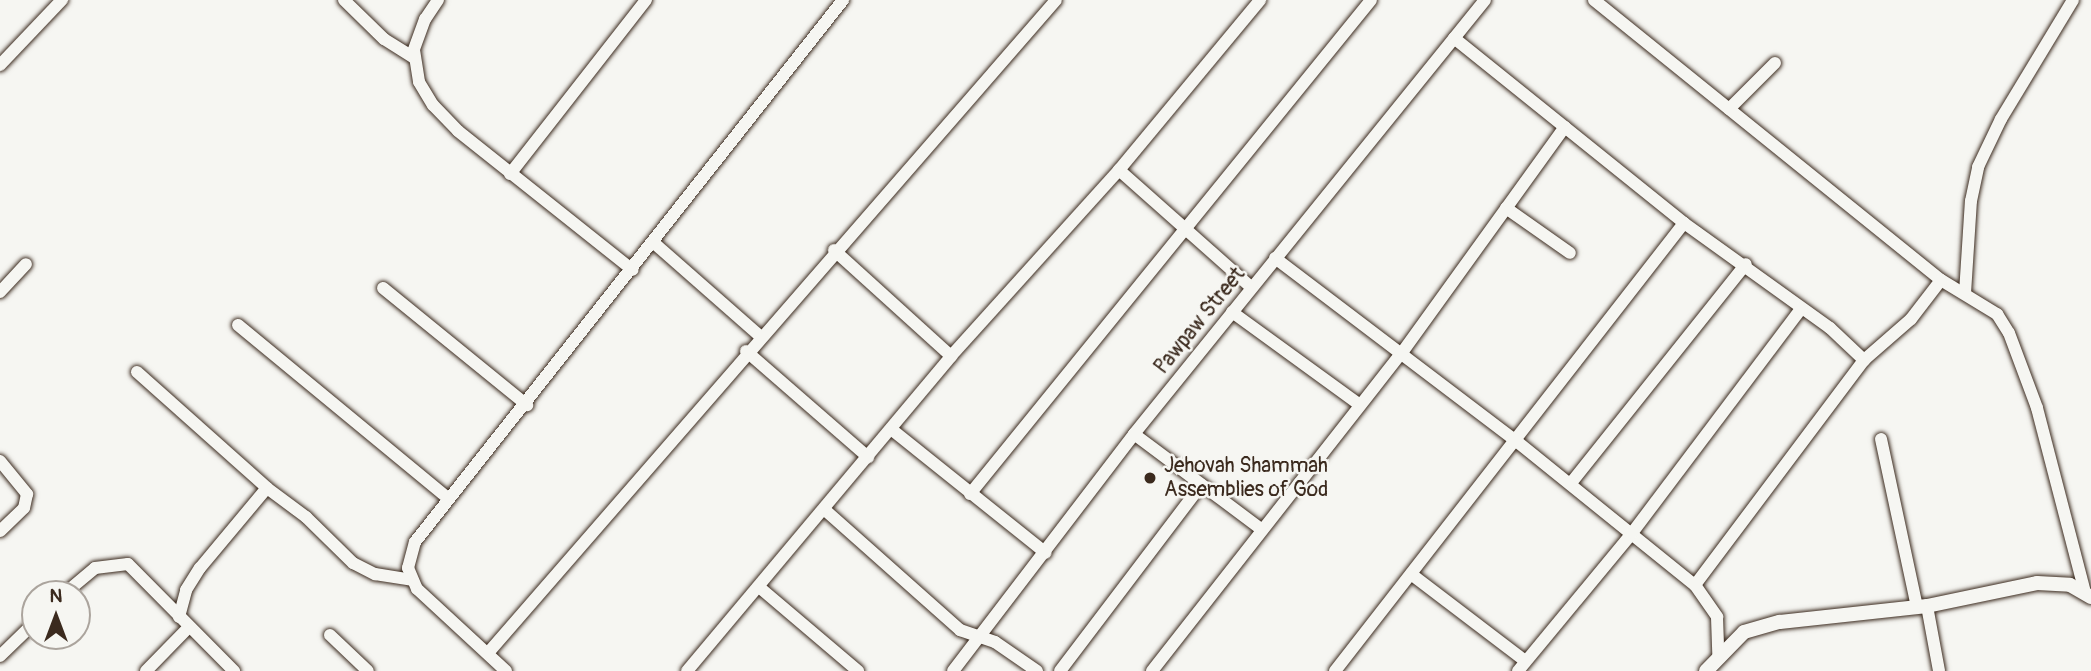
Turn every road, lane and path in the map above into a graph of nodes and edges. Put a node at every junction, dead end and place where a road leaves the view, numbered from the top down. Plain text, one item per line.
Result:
1 (62, 0) edge
2 (344, 0) edge
3 (438, 0) edge
4 (646, 0) edge
5 (843, 0) edge
6 (1056, 0) edge
7 (1260, 0) edge
8 (1371, 0) edge
9 (1485, 0) edge
10 (1594, 0) edge
11 (2073, 0) edge
12 (1454, 38) junction
13 (414, 58) junction
14 (1775, 63) dead end
15 (0, 65) edge
16 (1729, 109) junction
17 (1565, 127) junction
18 (1119, 170) junction
19 (510, 174) junction
20 (1506, 208) junction
21 (1684, 223) junction
22 (1187, 229) junction
23 (654, 243) junction
24 (834, 250) junction
25 (1570, 253) dead end
26 (1275, 258) junction
27 (26, 264) dead end
28 (1746, 264) junction
29 (633, 270) junction
30 (1941, 280) junction
31 (383, 288) dead end
32 (1251, 288) junction
33 (0, 292) edge
34 (1965, 293) junction
35 (1801, 309) junction
36 (1232, 312) junction
37 (238, 325) dead end
38 (760, 336) junction
39 (746, 351) junction
40 (1401, 354) junction
41 (951, 356) junction
42 (1864, 360) junction
43 (137, 372) dead end
44 (527, 405) junction
45 (1360, 405) junction
46 (891, 429) junction
47 (1134, 434) junction
48 (1881, 439) dead end
49 (1515, 440) junction
50 (868, 457) junction
51 (0, 461) edge
52 (1572, 483) junction
53 (1201, 485) junction
54 (267, 488) junction
55 (970, 494) junction
56 (448, 498) junction
57 (825, 510) junction
58 (1261, 529) junction
59 (0, 531) edge
60 (1632, 533) junction
61 (1046, 553) junction
62 (1411, 573) junction
63 (81, 580) edge
64 (411, 580) junction
65 (1695, 585) junction
66 (760, 587) junction
67 (2088, 595) edge
68 (1922, 606) junction
69 (179, 617) junction
70 (188, 627) junction
71 (330, 635) dead end
72 (21, 636) edge
73 (978, 638) junction
74 (488, 653) junction
75 (1718, 654) junction
76 (0, 656) edge
77 (1522, 666) edge
78 (146, 671) edge
79 (234, 671) edge
80 (369, 671) edge
81 (506, 671) edge
82 (687, 671) edge
83 (858, 671) edge
84 (953, 671) edge
85 (1037, 671) edge
86 (1060, 671) edge
87 (1152, 671) edge
88 (1335, 671) edge
89 (1706, 671) edge
90 (1939, 671) edge

1 - 15 street
2 - 13 street
3 - 13 street
4 - 19 street
5 - 23 street
6 - 24 street
7 - 18 street
8 - 22 street
9 - 12 street, Pawpaw Street
10 - 16 street
11 - 34 street
12 - 17 street
12 - 26 street, Pawpaw Street
13 - 19 street
14 - 16 street
16 - 30 street
17 - 20 street
17 - 21 street
18 - 22 street
18 - 41 street
19 - 29 street
20 - 25 street
20 - 40 street
21 - 28 street
21 - 49 street
22 - 32 street
22 - 55 street
23 - 29 street
23 - 38 street
24 - 38 street
24 - 41 street
26 - 32 street, Pawpaw Street
26 - 40 street
27 - 33 street
28 - 35 street
28 - 52 street
29 - 44 street
30 - 34 street
30 - 42 street
31 - 44 street
32 - 36 street, Pawpaw Street
34 - 67 street
35 - 42 street
35 - 60 street
36 - 45 street
36 - 47 street, Pawpaw Street
37 - 56 street
38 - 39 street
39 - 50 street
39 - 74 street
40 - 45 street
40 - 49 street
41 - 46 street
42 - 65 street
43 - 54 street
44 - 56 street
45 - 58 street
46 - 50 street
46 - 55 street
47 - 53 street
47 - 61 street, Pawpaw Street
48 - 68 street
49 - 52 street
49 - 62 street
50 - 57 street
51 - 59 street
52 - 60 street
53 - 58 street
53 - 86 street
54 - 64 street
54 - 69 street
55 - 61 street
56 - 64 street
57 - 66 street
57 - 73 street
58 - 87 street
60 - 65 street
60 - 77 street
61 - 73 street, Pawpaw Street
62 - 77 street
62 - 88 street
63 - 69 street
64 - 74 street
65 - 75 street
66 - 82 street
66 - 83 street
67 - 68 street
68 - 75 street
68 - 90 street
69 - 70 street
70 - 78 street
70 - 79 street
71 - 80 street
72 - 76 street
73 - 84 street, Pawpaw Street
73 - 85 street
74 - 81 street
75 - 89 street

